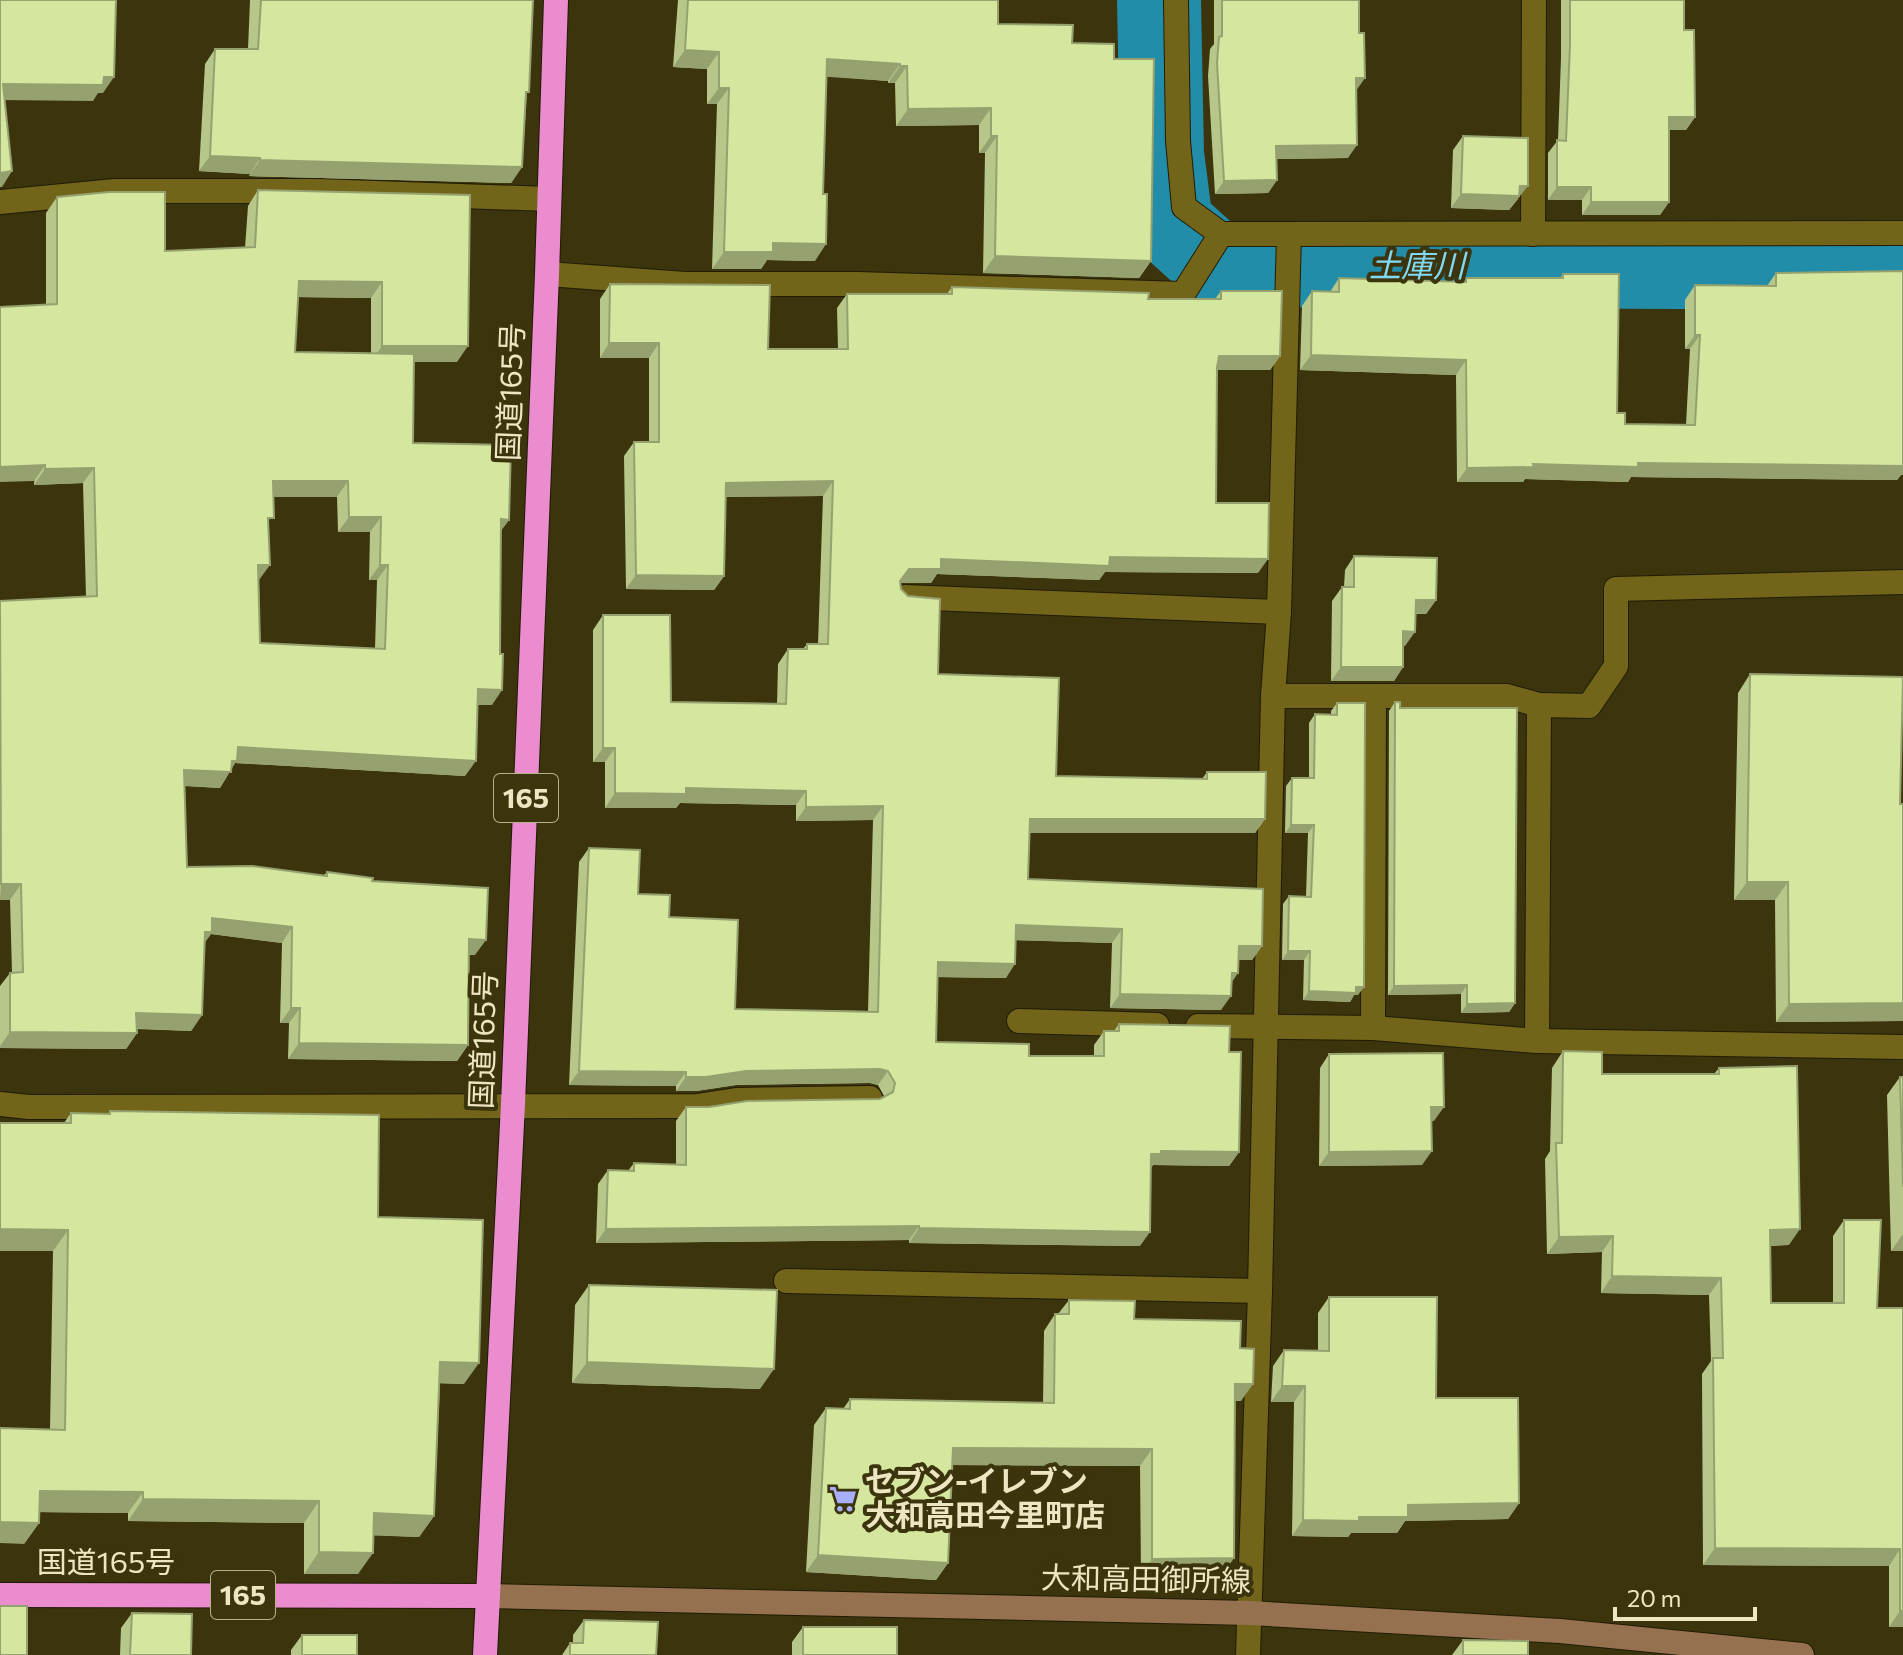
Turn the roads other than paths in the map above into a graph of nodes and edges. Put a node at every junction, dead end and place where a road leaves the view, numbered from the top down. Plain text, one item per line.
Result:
1 (556, 0) edge
2 (1176, 0) edge
3 (1534, 0) edge
4 (548, 199) junction
5 (0, 202) edge
6 (1903, 233) edge
7 (1289, 234) junction
8 (1533, 234) junction
9 (1216, 241) junction
10 (547, 274) junction
11 (1903, 582) edge
12 (905, 597) edge
13 (1279, 612) junction
14 (1273, 696) junction
15 (1374, 696) junction
16 (1539, 705) junction
17 (1019, 1021) dead end
18 (1266, 1027) junction
19 (1373, 1028) junction
20 (1537, 1041) junction
21 (1903, 1047) edge
22 (870, 1098) edge
23 (0, 1104) edge
24 (513, 1104) junction
25 (786, 1281) dead end
26 (1260, 1291) junction
27 (0, 1595) edge
28 (486, 1596) junction
29 (1250, 1613) junction
30 (485, 1655) edge
31 (1248, 1655) edge
32 (1802, 1655) edge

1 - 4 highway, 国道165号 / 165
2 - 9 street
3 - 8 street
4 - 5 street
4 - 10 highway, 国道165号 / 165
6 - 8 street
7 - 8 street
7 - 9 street
7 - 13 street
9 - 10 street
10 - 24 highway, 国道165号 / 165
11 - 16 street
12 - 13 street
13 - 14 street
14 - 15 street
14 - 18 street
15 - 16 street
15 - 19 street
16 - 20 street
17 - 18 street
18 - 19 street
18 - 26 street
19 - 20 street
20 - 21 street
22 - 24 street
23 - 24 street
24 - 28 highway, 国道165号 / 165
25 - 26 street
26 - 29 street
27 - 28 highway, 国道165号 / 165
28 - 29 main road, 大和高田御所線
28 - 30 highway
29 - 31 street
29 - 32 main road, 大和高田御所線

